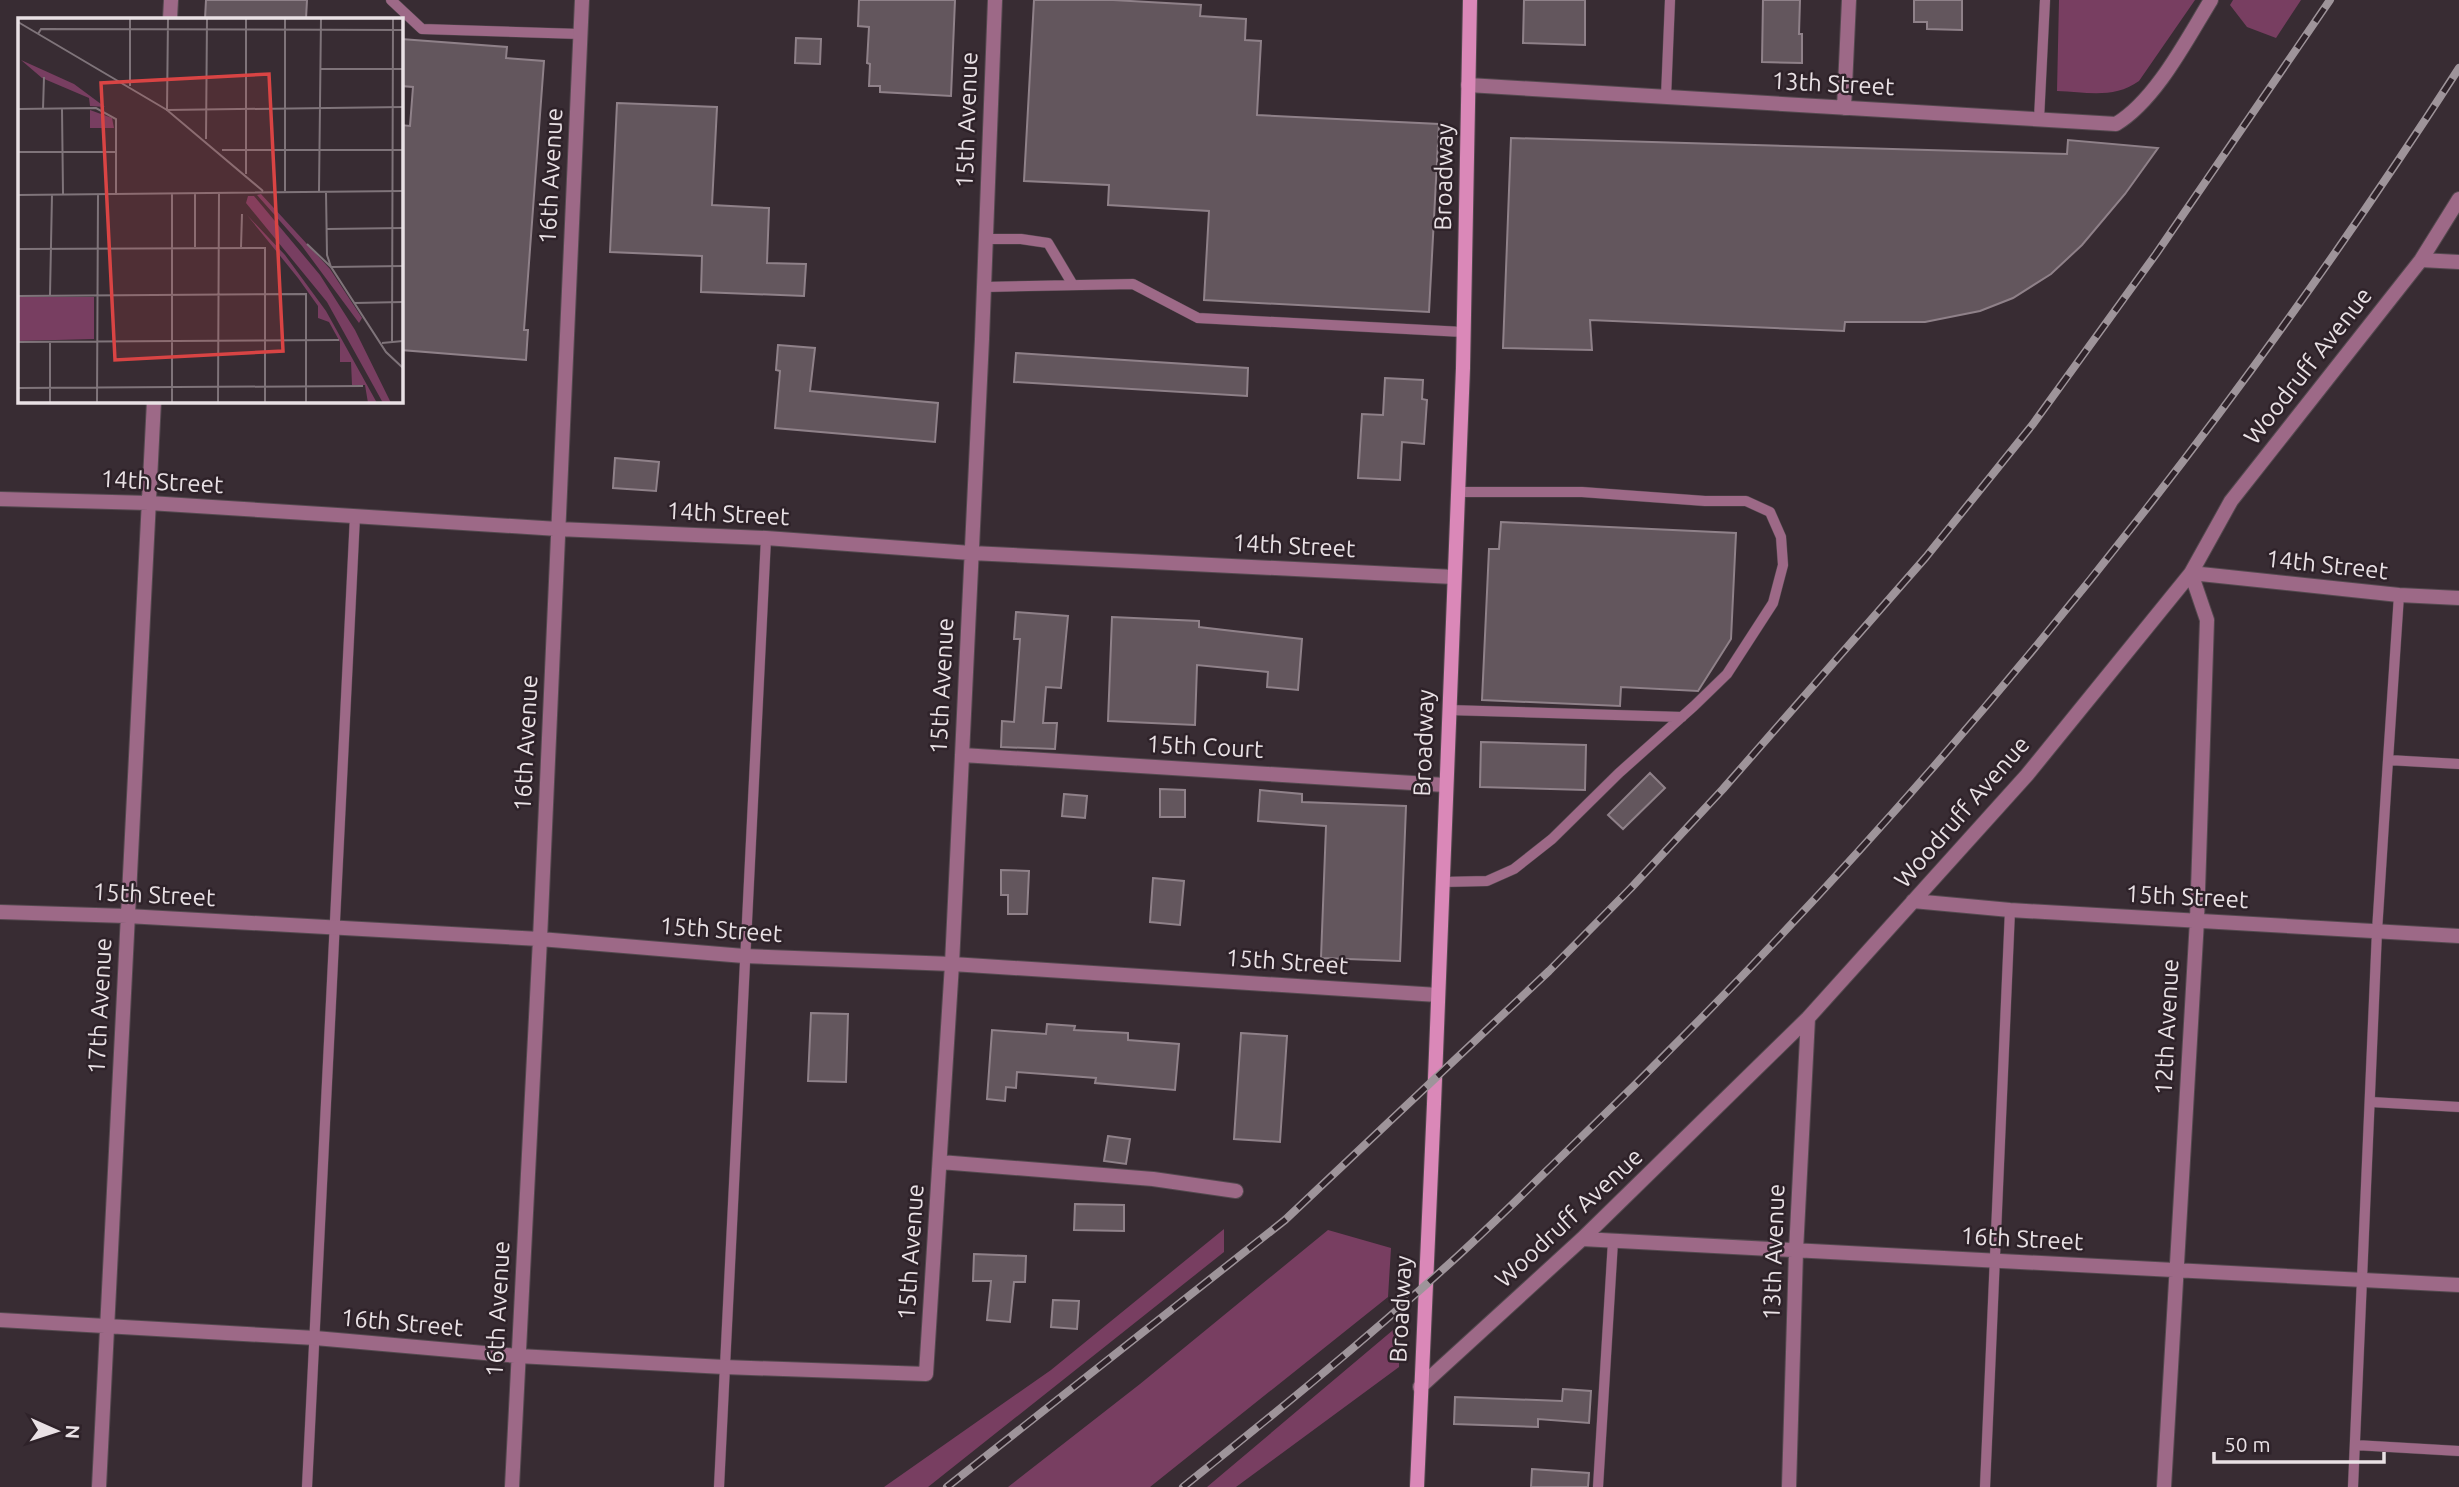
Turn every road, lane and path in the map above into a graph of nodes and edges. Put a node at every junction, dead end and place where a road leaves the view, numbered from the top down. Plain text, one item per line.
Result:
1 (171, 0) edge
2 (391, 0) edge
3 (582, 0) edge
4 (995, 0) edge
5 (1470, 0) edge
6 (1670, 0) edge
7 (1849, 0) edge
8 (2045, 0) edge
9 (2211, 0) edge
10 (170, 18) edge
11 (580, 34) junction
12 (1468, 85) junction
13 (1666, 97) junction
14 (1844, 108) junction
15 (2039, 119) junction
16 (2459, 199) edge
17 (986, 239) junction
18 (2421, 260) junction
19 (2459, 262) edge
20 (1073, 285) junction
21 (984, 287) junction
22 (1463, 332) junction
23 (154, 402) edge
24 (1458, 492) junction
25 (0, 499) edge
26 (149, 503) junction
27 (355, 516) junction
28 (558, 529) junction
29 (766, 538) junction
30 (971, 553) junction
31 (2191, 573) junction
32 (1454, 577) junction
33 (2399, 595) junction
34 (2459, 598) edge
35 (1448, 710) junction
36 (1682, 717) junction
37 (962, 755) junction
38 (2388, 760) junction
39 (2459, 764) edge
40 (1445, 785) junction
41 (1442, 882) junction
42 (1913, 901) junction
43 (2010, 910) junction
44 (0, 912) edge
45 (128, 916) junction
46 (2197, 920) junction
47 (335, 928) junction
48 (2377, 931) junction
49 (2459, 936) edge
50 (540, 939) junction
51 (744, 956) junction
52 (952, 964) junction
53 (1438, 995) junction
54 (1808, 1018) junction
55 (2371, 1102) junction
56 (2459, 1107) edge
57 (940, 1162) junction
58 (1236, 1191) dead end
59 (1582, 1239) junction
60 (1613, 1241) junction
61 (1796, 1251) junction
62 (1994, 1261) junction
63 (2175, 1270) junction
64 (2362, 1280) junction
65 (2459, 1285) edge
66 (0, 1320) edge
67 (106, 1328) junction
68 (315, 1338) junction
69 (518, 1356) junction
70 (724, 1367) junction
71 (926, 1374) joint
72 (1420, 1387) junction
73 (2355, 1445) junction
74 (2459, 1451) edge
75 (99, 1487) edge
76 (307, 1487) edge
77 (512, 1487) edge
78 (719, 1487) edge
79 (1417, 1487) edge
80 (1598, 1487) edge
81 (1789, 1487) edge
82 (1985, 1487) edge
83 (2164, 1487) edge
84 (2353, 1487) edge

1 - 10 street
2 - 11 lane
3 - 11 street, 16th Avenue
4 - 17 street, 15th Avenue
5 - 12 main road, Broadway
6 - 13 lane
7 - 14 street
8 - 15 lane
9 - 15 street, 13th Street
11 - 28 street, 16th Avenue
12 - 13 street, 13th Street
12 - 22 main road, Broadway
13 - 14 street, 13th Street
14 - 15 street, 13th Street
16 - 18 street, Woodruff Avenue
17 - 20 lane
17 - 21 street, 15th Avenue
18 - 19 street
18 - 31 street, Woodruff Avenue
20 - 21 lane
20 - 22 lane
21 - 30 street, 15th Avenue
22 - 24 main road, Broadway
23 - 26 street, 17th Avenue
24 - 32 main road, Broadway
24 - 36 lane
25 - 26 street, 14th Street
26 - 27 street, 14th Street
26 - 45 street, 17th Avenue
27 - 28 street, 14th Street
27 - 47 lane
28 - 29 street, 14th Street
28 - 50 street, 16th Avenue
29 - 30 street, 14th Street
29 - 51 lane
30 - 32 street, 14th Street
30 - 37 street, 15th Avenue
31 - 33 street, 14th Street
31 - 42 street, Woodruff Avenue
31 - 46 street, 12th Avenue
32 - 35 main road, Broadway
33 - 34 street, 14th Street
33 - 38 lane
35 - 36 lane
35 - 40 main road, Broadway
36 - 41 lane
37 - 40 street, 15th Court
37 - 52 street, 15th Avenue
38 - 39 lane
38 - 48 lane
40 - 41 main road, Broadway
41 - 53 main road, Broadway
42 - 43 street, 15th Street
42 - 54 street, Woodruff Avenue
43 - 46 street, 15th Street
43 - 62 lane
44 - 45 street, 15th Street
45 - 47 street, 15th Street
45 - 67 street, 17th Avenue
46 - 48 street, 15th Street
46 - 63 street, 12th Avenue
47 - 50 street, 15th Street
47 - 68 lane
48 - 49 street, 15th Street
48 - 55 lane
50 - 51 street, 15th Street
50 - 69 street, 16th Avenue
51 - 52 street, 15th Street
51 - 70 lane
52 - 53 street, 15th Street
52 - 57 street, 15th Avenue
53 - 72 main road, Broadway
54 - 59 street, Woodruff Avenue
54 - 61 street, 13th Avenue
55 - 56 lane
55 - 64 lane
57 - 58 street
57 - 71 street, 15th Avenue
59 - 60 street, 16th Street
59 - 72 street, Woodruff Avenue
60 - 61 street, 16th Street
60 - 80 lane
61 - 62 street, 16th Street
61 - 81 street, 13th Avenue
62 - 63 street, 16th Street
62 - 82 lane
63 - 64 street, 16th Street
63 - 83 street, 12th Avenue
64 - 65 street, 16th Street
64 - 73 lane
66 - 67 street, 16th Street
67 - 68 street, 16th Street
67 - 75 street, 17th Avenue
68 - 69 street, 16th Street
68 - 76 lane
69 - 70 street, 16th Street
69 - 77 street, 16th Avenue
70 - 71 street, 16th Street
70 - 78 lane
72 - 79 main road, Broadway
73 - 74 lane
73 - 84 lane

